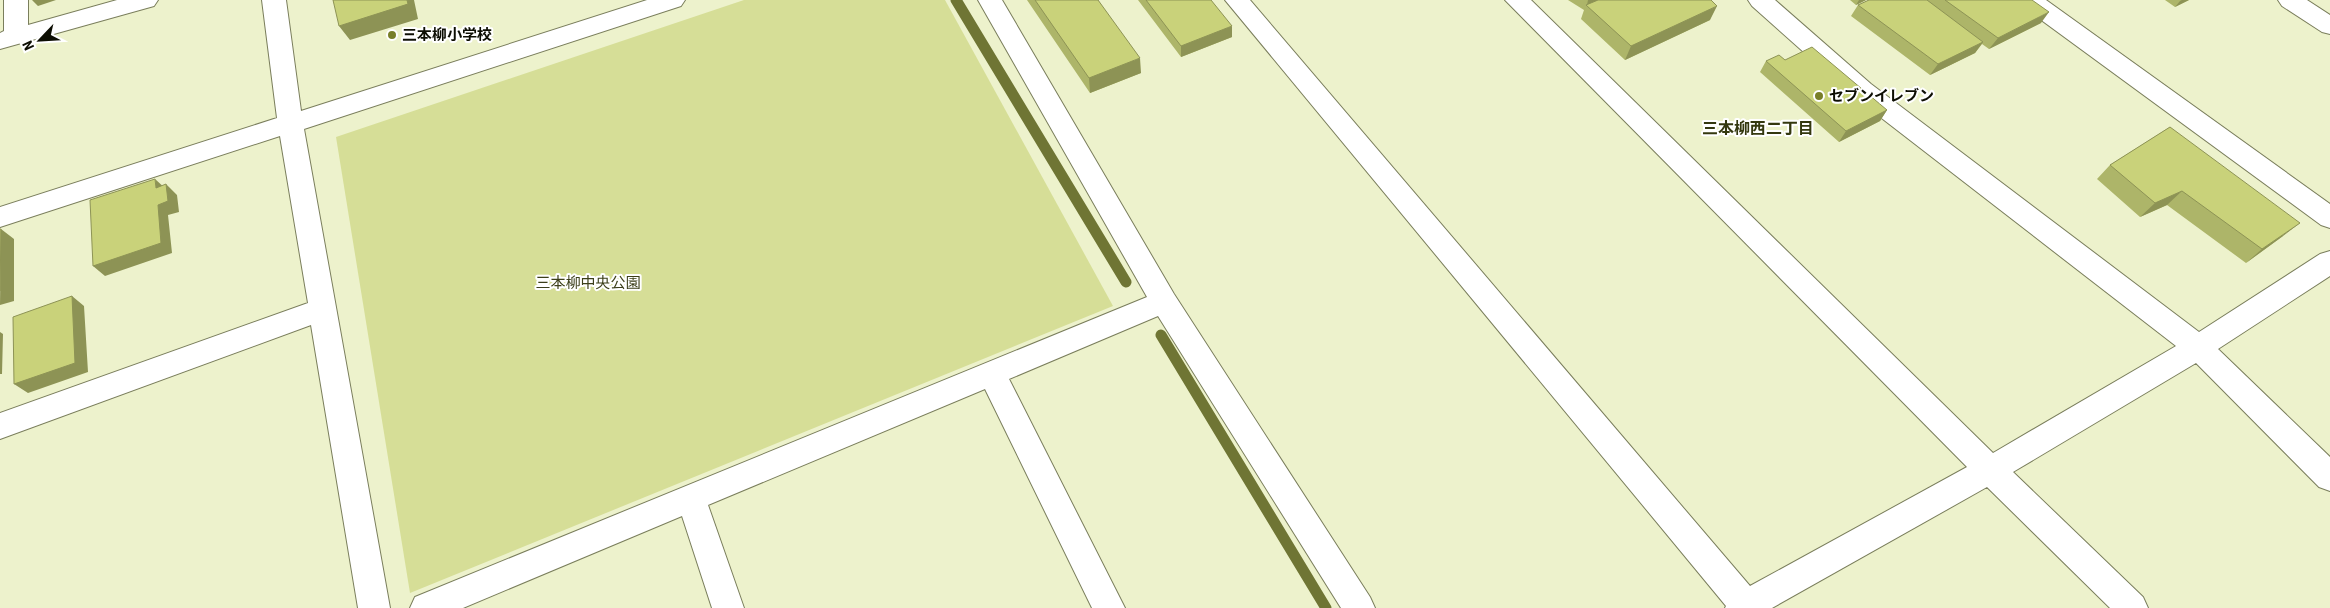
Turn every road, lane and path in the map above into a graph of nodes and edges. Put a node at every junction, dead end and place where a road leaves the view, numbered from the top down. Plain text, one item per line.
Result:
1 (16, 0) edge
2 (146, 0) edge
3 (274, 0) edge
4 (673, 0) edge
5 (990, 0) edge
6 (1237, 0) edge
7 (1517, 0) edge
8 (1760, 0) edge
9 (2030, 0) edge
10 (2290, 0) edge
11 (2330, 26) edge
12 (8, 38) edge
13 (290, 122) junction
14 (0, 217) edge
15 (2330, 218) edge
16 (2330, 262) edge
17 (1164, 302) junction
18 (320, 310) junction
19 (2198, 347) junction
20 (992, 373) junction
21 (0, 426) edge
22 (1990, 470) junction
23 (2330, 477) edge
24 (690, 498) junction
25 (1743, 607) edge
26 (374, 608) edge
27 (426, 608) edge
28 (728, 608) edge
29 (1110, 608) edge
30 (1359, 608) edge
31 (2132, 608) edge

1 - 12 street
2 - 12 street
3 - 13 street
4 - 13 street
5 - 17 street
6 - 25 street
7 - 22 street
8 - 19 street
9 - 15 street
10 - 11 street
13 - 14 street
13 - 18 street
16 - 19 street
17 - 20 street
17 - 30 street
18 - 21 street
18 - 26 street
19 - 22 street
19 - 23 street
20 - 24 street
20 - 29 street
22 - 25 street
22 - 31 street
24 - 27 street
24 - 28 street

